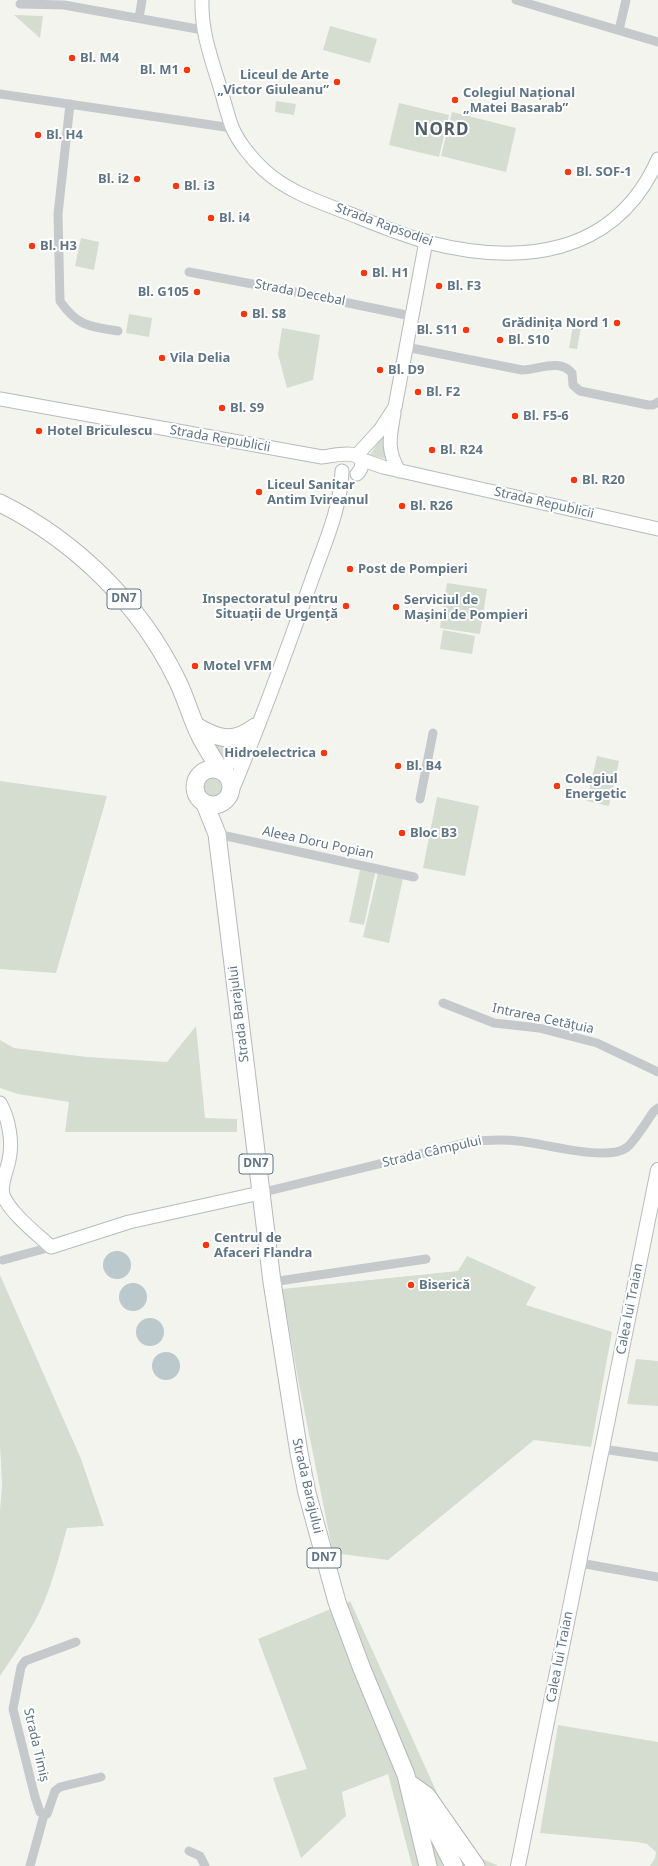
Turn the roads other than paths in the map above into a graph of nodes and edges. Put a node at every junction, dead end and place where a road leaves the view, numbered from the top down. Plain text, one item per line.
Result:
1 (142, 0) edge
2 (202, 0) edge
3 (516, 0) edge
4 (626, 0) edge
5 (20, 4) dead end
6 (139, 18) junction
7 (203, 30) junction
8 (618, 30) junction
9 (658, 42) edge
10 (0, 94) edge
11 (70, 104) junction
12 (232, 128) junction
13 (658, 160) edge
14 (426, 241) junction
15 (189, 272) dead end
16 (411, 316) junction
17 (118, 331) dead end
18 (406, 347) junction
19 (0, 399) edge
20 (658, 402) edge
21 (395, 407) junction
22 (344, 455) junction
23 (322, 457) junction
24 (359, 457) junction
25 (383, 467) junction
26 (399, 471) junction
27 (348, 472) junction
28 (0, 504) edge
29 (658, 529) edge
30 (259, 721) junction
31 (198, 731) junction
32 (433, 733) dead end
33 (222, 771) junction
34 (197, 778) junction
35 (229, 797) junction
36 (420, 799) dead end
37 (205, 804) junction
38 (217, 834) junction
39 (414, 877) dead end
40 (444, 1003) dead end
41 (658, 1072) edge
42 (0, 1104) edge
43 (658, 1108) edge
44 (658, 1170) edge
45 (260, 1193) junction
46 (51, 1247) junction
47 (426, 1259) dead end
48 (3, 1260) dead end
49 (272, 1282) junction
50 (602, 1449) junction
51 (658, 1458) edge
52 (580, 1563) junction
53 (658, 1577) edge
54 (76, 1642) dead end
55 (101, 1777) dead end
56 (409, 1780) junction
57 (44, 1815) junction
58 (189, 1851) dead end
59 (30, 1866) edge
60 (205, 1866) edge
61 (428, 1866) edge
62 (454, 1866) edge
63 (476, 1866) edge
64 (518, 1866) edge

1 - 6 street
2 - 7 street, Strada Rapsodiei
3 - 8 street
4 - 8 street
5 - 6 street
6 - 7 street
7 - 12 street, Strada Rapsodiei
8 - 9 street
10 - 11 street
11 - 12 street
11 - 17 street
12 - 14 street, Strada Rapsodiei
13 - 14 street, Strada Rapsodiei
14 - 16 street
15 - 16 street, Strada Decebal
16 - 18 street
18 - 20 street
18 - 21 street
19 - 23 street, Strada Republicii
21 - 24 street
21 - 26 street
22 - 23 street, Strada Republicii
22 - 24 street, Strada Republicii
22 - 27 street
23 - 27 street, Strada Republicii
24 - 25 street, Strada Republicii
24 - 27 street
25 - 26 street, Strada Republicii
25 - 27 street, Strada Republicii
26 - 29 street, Strada Republicii
27 - 30 street
28 - 31 highway, DN7
30 - 31 highway
30 - 33 street
30 - 35 street
31 - 33 highway, DN7
31 - 34 highway, DN7
32 - 36 street
33 - 34 highway
33 - 35 highway, DN7
34 - 37 highway, DN7
35 - 37 highway
35 - 38 highway, Strada Barajului / DN7
37 - 38 highway, Strada Barajului / DN7
38 - 39 street, Aleea Doru Popian
38 - 45 highway, Strada Barajului / DN7
40 - 41 street, Intrarea Cetățuia
42 - 46 street
43 - 45 street, Strada Câmpului
44 - 50 main road, Calea lui Traian
45 - 46 street
45 - 49 highway, Strada Barajului / DN7
46 - 48 street
47 - 49 street
49 - 56 highway, Strada Barajului / DN7
50 - 51 street
50 - 52 main road, Calea lui Traian
52 - 53 street
52 - 64 main road, Calea lui Traian
54 - 57 street, Strada Timiș
55 - 57 street, Strada Timiș
56 - 61 highway, DN7
56 - 62 highway, DN7
56 - 63 highway
57 - 59 street, Strada Timiș
58 - 60 street

